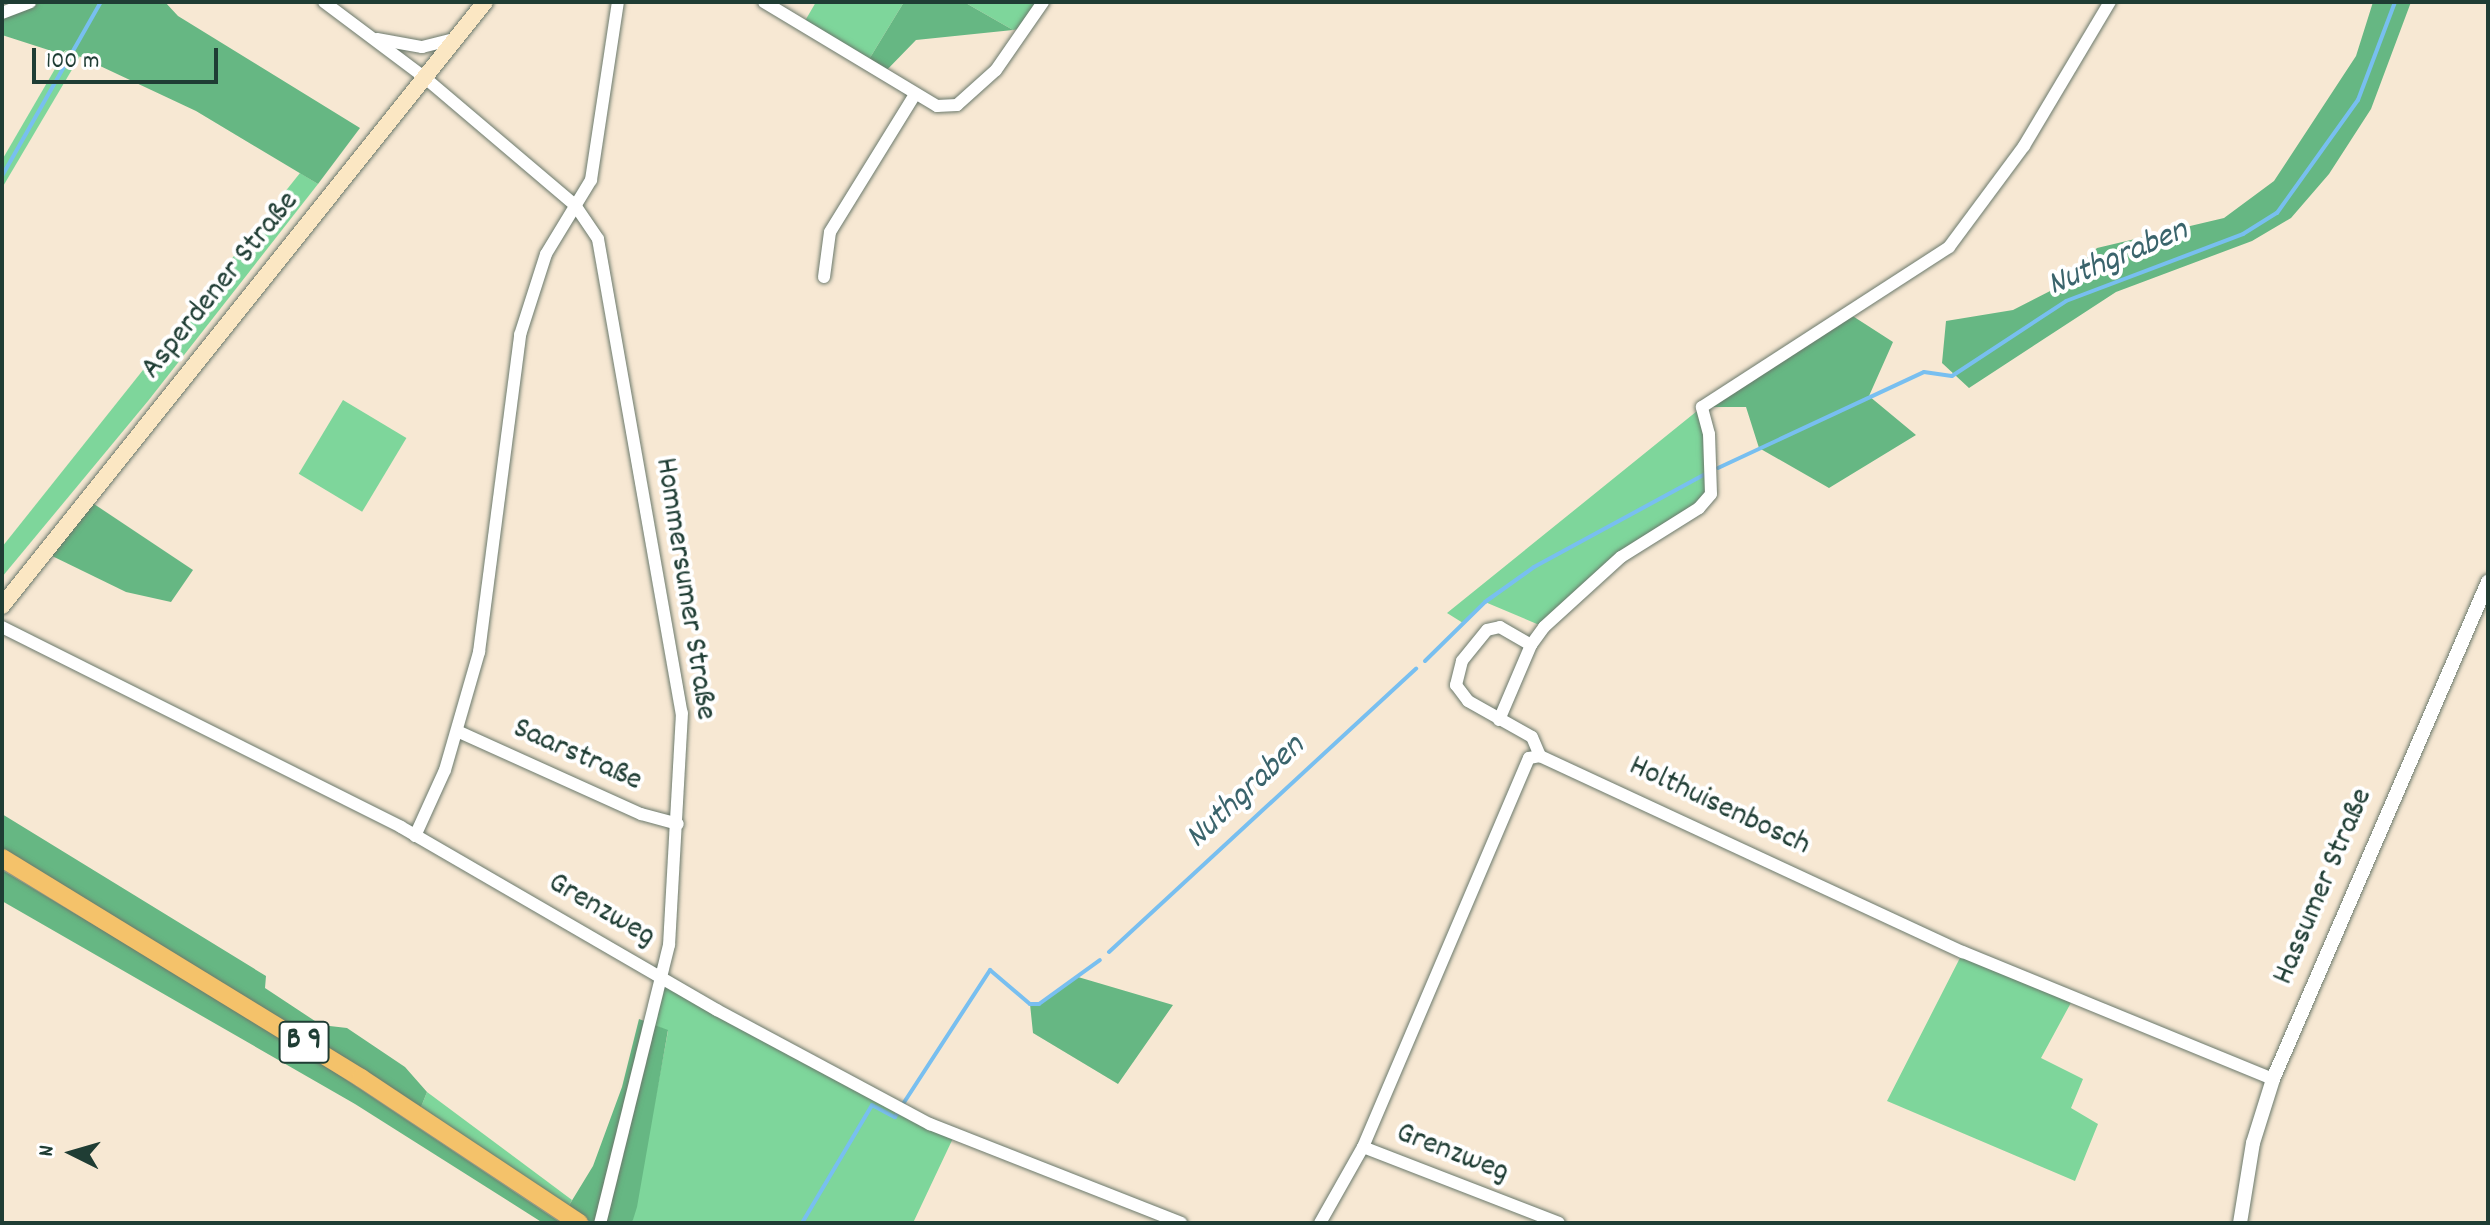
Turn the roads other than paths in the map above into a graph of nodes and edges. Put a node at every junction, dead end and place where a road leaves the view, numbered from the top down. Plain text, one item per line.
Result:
1 (30, 2) edge
2 (324, 2) edge
3 (485, 2) edge
4 (618, 2) edge
5 (764, 2) edge
6 (1043, 2) edge
7 (2110, 2) edge
8 (2, 13) edge
9 (370, 38) junction
10 (455, 39) junction
11 (424, 77) junction
12 (914, 96) junction
13 (575, 205) junction
14 (824, 277) dead end
15 (2488, 582) edge
16 (2, 606) edge
17 (2, 627) edge
18 (1531, 645) junction
19 (1499, 720) junction
20 (457, 731) junction
21 (1540, 756) junction
22 (678, 824) junction
23 (415, 836) junction
24 (2, 858) edge
25 (664, 977) junction
26 (2273, 1079) junction
27 (1363, 1147) junction
28 (579, 1223) edge
29 (600, 1223) edge
30 (1181, 1223) edge
31 (1320, 1223) edge
32 (1559, 1223) edge
33 (2240, 1223) edge

1 - 8 street
2 - 9 street, Hommersumer Straße
3 - 10 main road, Asperdener Straße
4 - 13 street
5 - 12 street
6 - 12 street
7 - 18 street
9 - 10 street
9 - 11 street, Hommersumer Straße
10 - 11 main road, Asperdener Straße
11 - 13 street, Hommersumer Straße
11 - 16 main road, Asperdener Straße
12 - 14 street
13 - 20 street
13 - 22 street, Hommersumer Straße
15 - 26 street, Hassumer Straße
17 - 23 street, Grenzweg
18 - 19 street
18 - 19 street
19 - 21 street
20 - 22 street, Saarstraße
20 - 23 street
21 - 26 street, Holthuisenbosch
21 - 27 street
22 - 25 street, Hommersumer Straße
23 - 25 street, Grenzweg
24 - 28 main road, B 9
25 - 29 street, Hommersumer Straße
25 - 30 street, Grenzweg
26 - 33 street, Hassumer Straße
27 - 31 street, Grenzweg
27 - 32 street, Grenzweg

